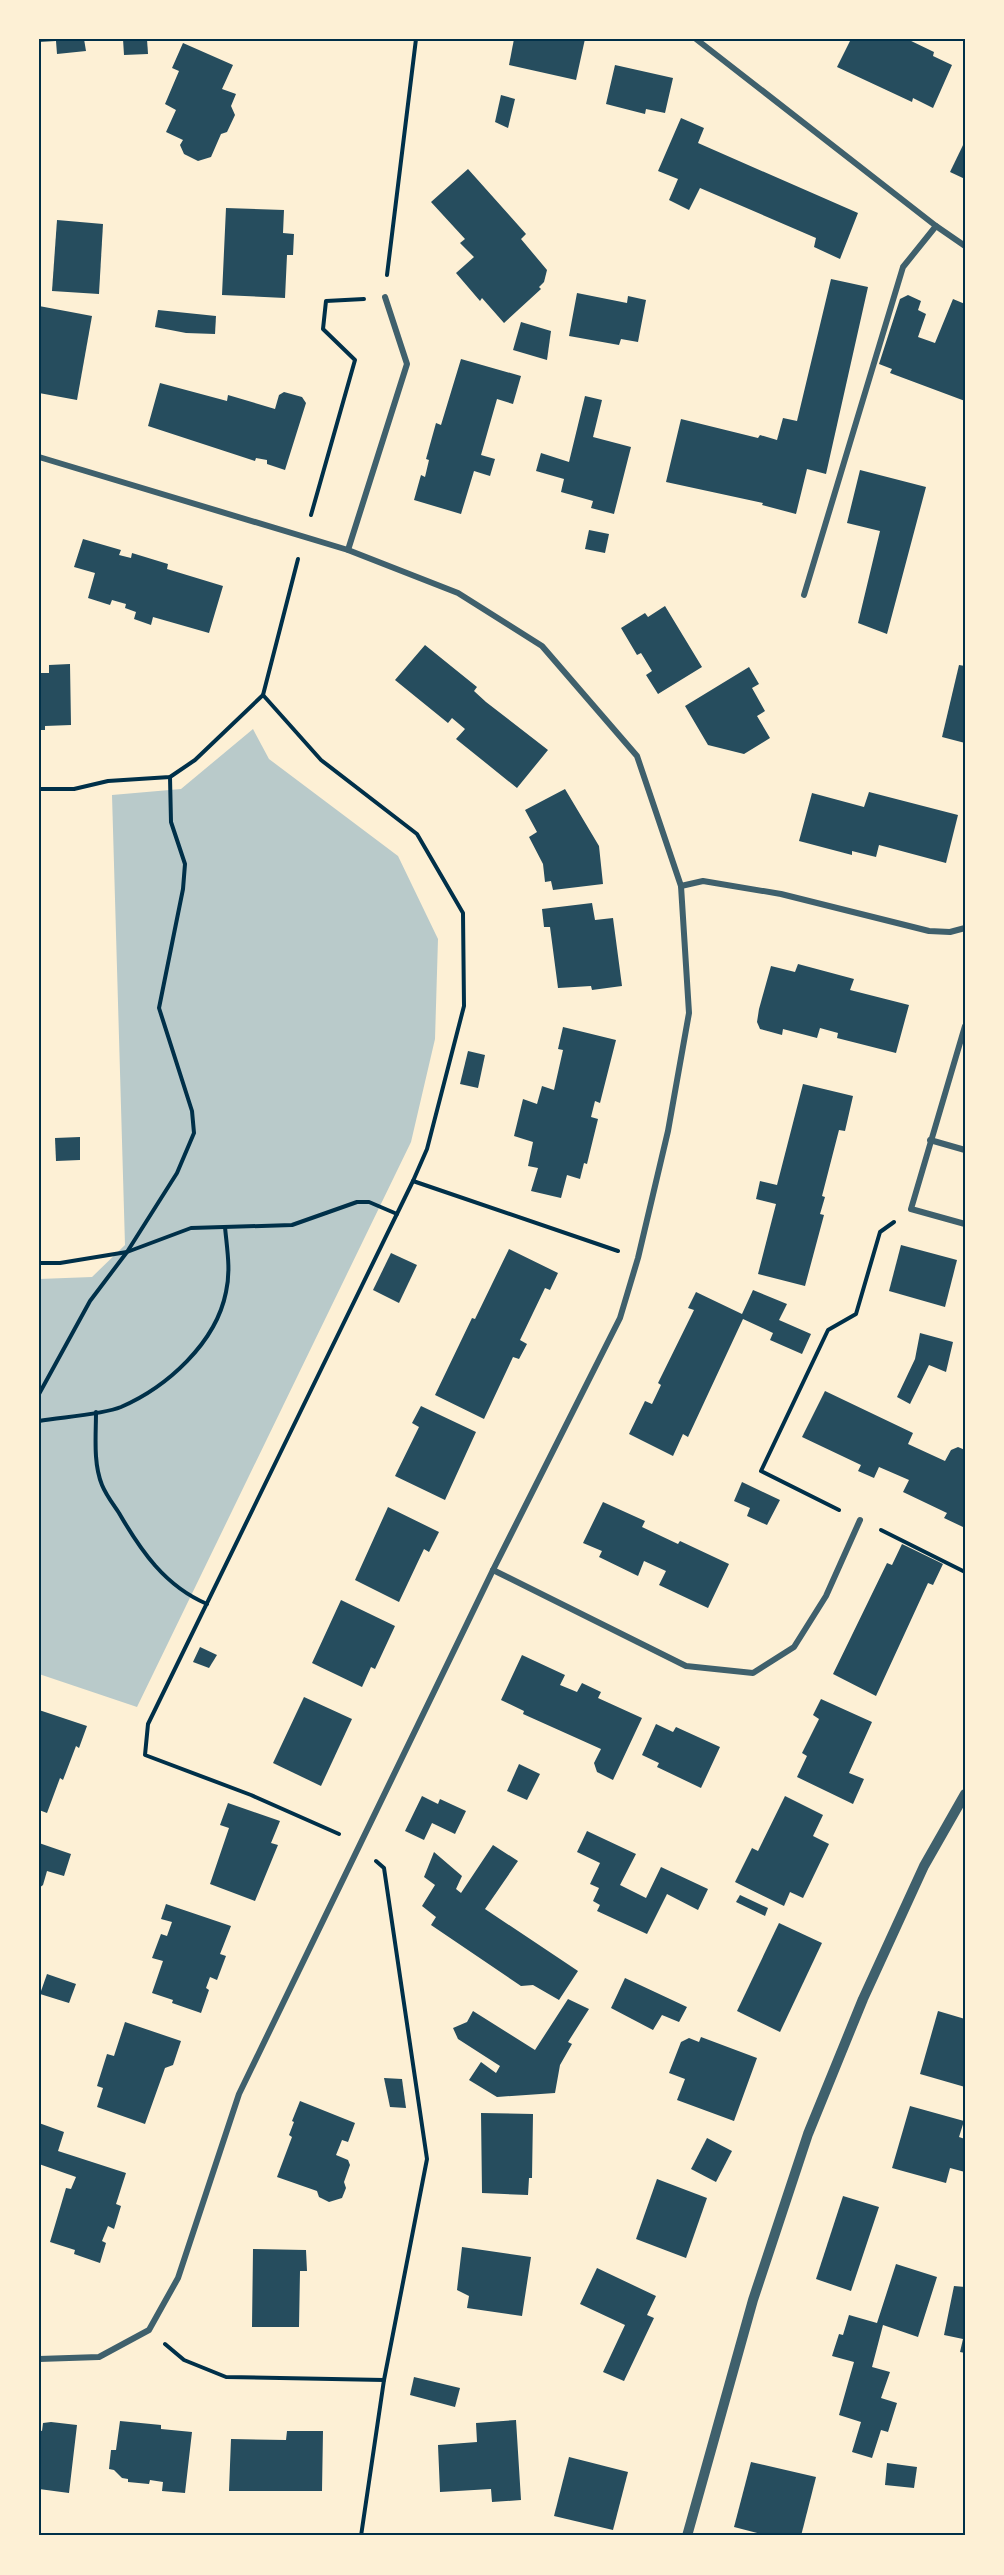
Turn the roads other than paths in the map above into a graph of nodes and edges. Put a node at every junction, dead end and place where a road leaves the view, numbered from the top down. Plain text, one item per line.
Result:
1 (696, 39) edge
2 (936, 226) junction
3 (965, 246) edge
4 (385, 297) road end
5 (39, 457) edge
6 (348, 550) junction
7 (804, 595) dead end
8 (681, 886) junction
9 (965, 928) edge
10 (965, 1026) edge
11 (930, 1140) junction
12 (965, 1150) edge
13 (965, 1224) edge
14 (860, 1520) dead end
15 (493, 1570) junction
16 (965, 1794) edge
17 (39, 2359) edge
18 (687, 2536) edge

1 - 2 street
2 - 3 street
2 - 7 street
4 - 6 street
5 - 6 street
6 - 8 street
8 - 9 street
8 - 15 street
10 - 11 street
11 - 12 street
11 - 13 street
14 - 15 street
15 - 17 street
16 - 18 street

